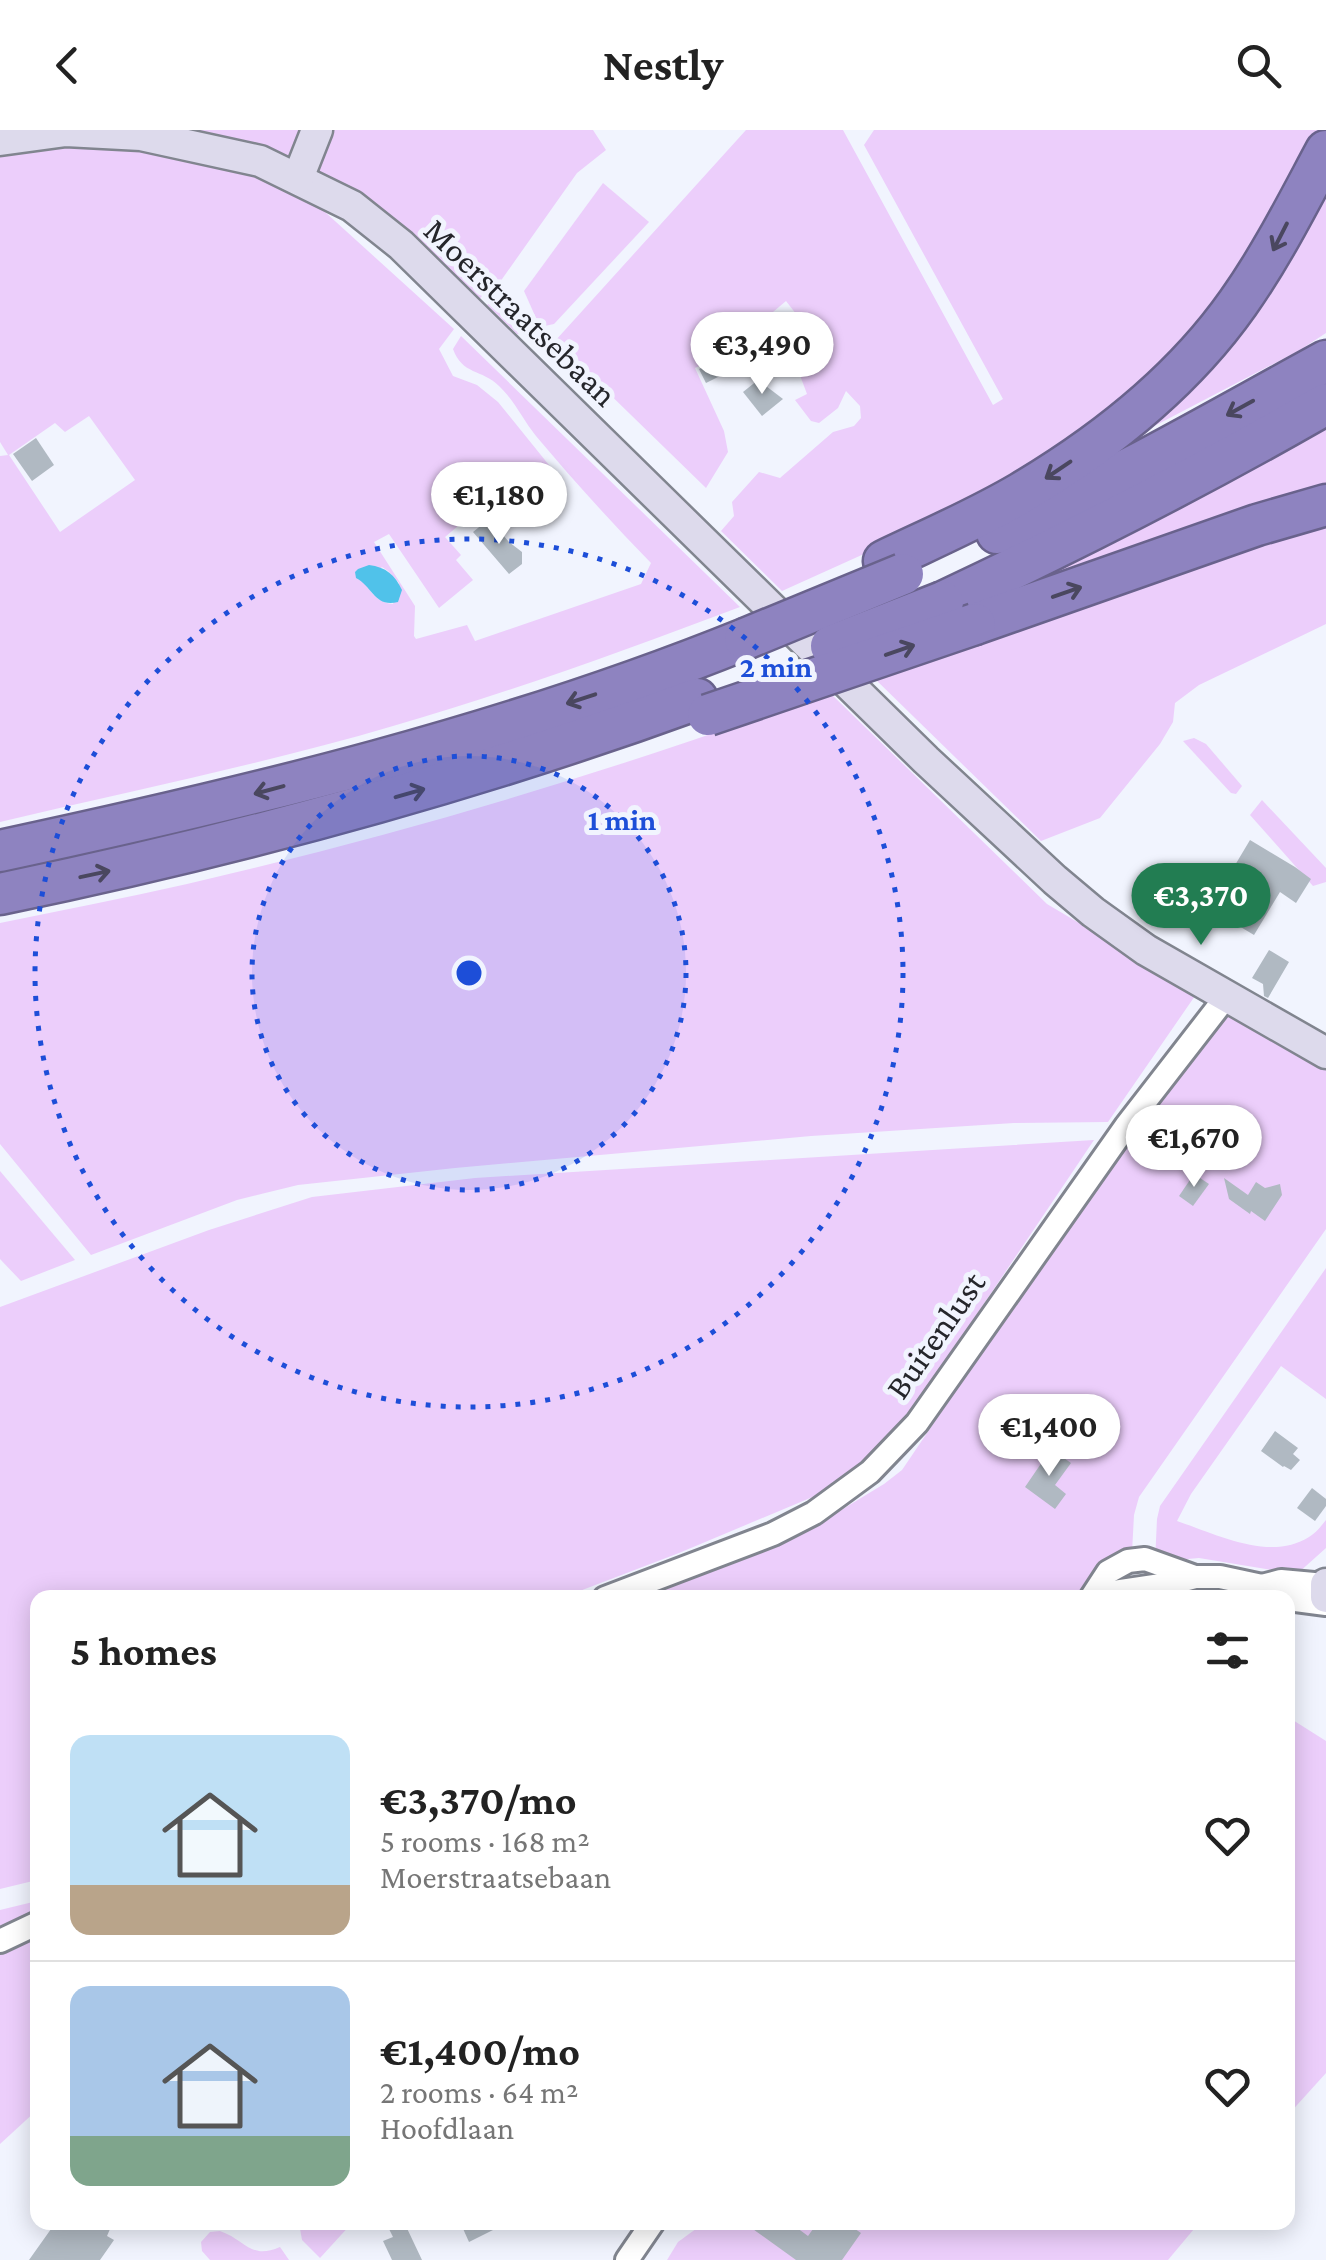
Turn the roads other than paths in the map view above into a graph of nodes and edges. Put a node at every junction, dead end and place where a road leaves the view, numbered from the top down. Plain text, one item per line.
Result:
1 (317, 130) edge
2 (0, 140) edge
3 (1326, 151) edge
4 (298, 178) junction
5 (1326, 361) edge
6 (1326, 404) edge
7 (1326, 505) edge
8 (894, 567) junction
9 (959, 613) junction
10 (693, 694) junction
11 (0, 851) edge
12 (0, 894) edge
13 (1226, 997) junction
14 (1326, 1052) edge
15 (1326, 1585) edge
16 (626, 1590) edge
17 (1130, 1590) edge
18 (1263, 1590) edge
19 (1278, 1590) edge
20 (1295, 1596) edge
21 (1326, 1600) edge
22 (30, 1927) edge
23 (0, 1941) edge
24 (648, 2230) edge
25 (627, 2260) edge

1 - 4 street
2 - 4 street, Moerstraatsebaan
3 -> 8 highway
4 - 13 street, Moerstraatsebaan
5 -> 8 highway
6 - 9 highway
9 -> 7 highway
8 - 10 highway, bridge
10 -> 9 highway, bridge
10 -> 11 highway
12 -> 10 highway
13 - 14 street, Moerstraatsebaan
13 - 16 street, Buitenlust
15 - 19 street
15 - 21 street
17 - 18 street
20 - 21 street
22 - 23 street
24 - 25 street

